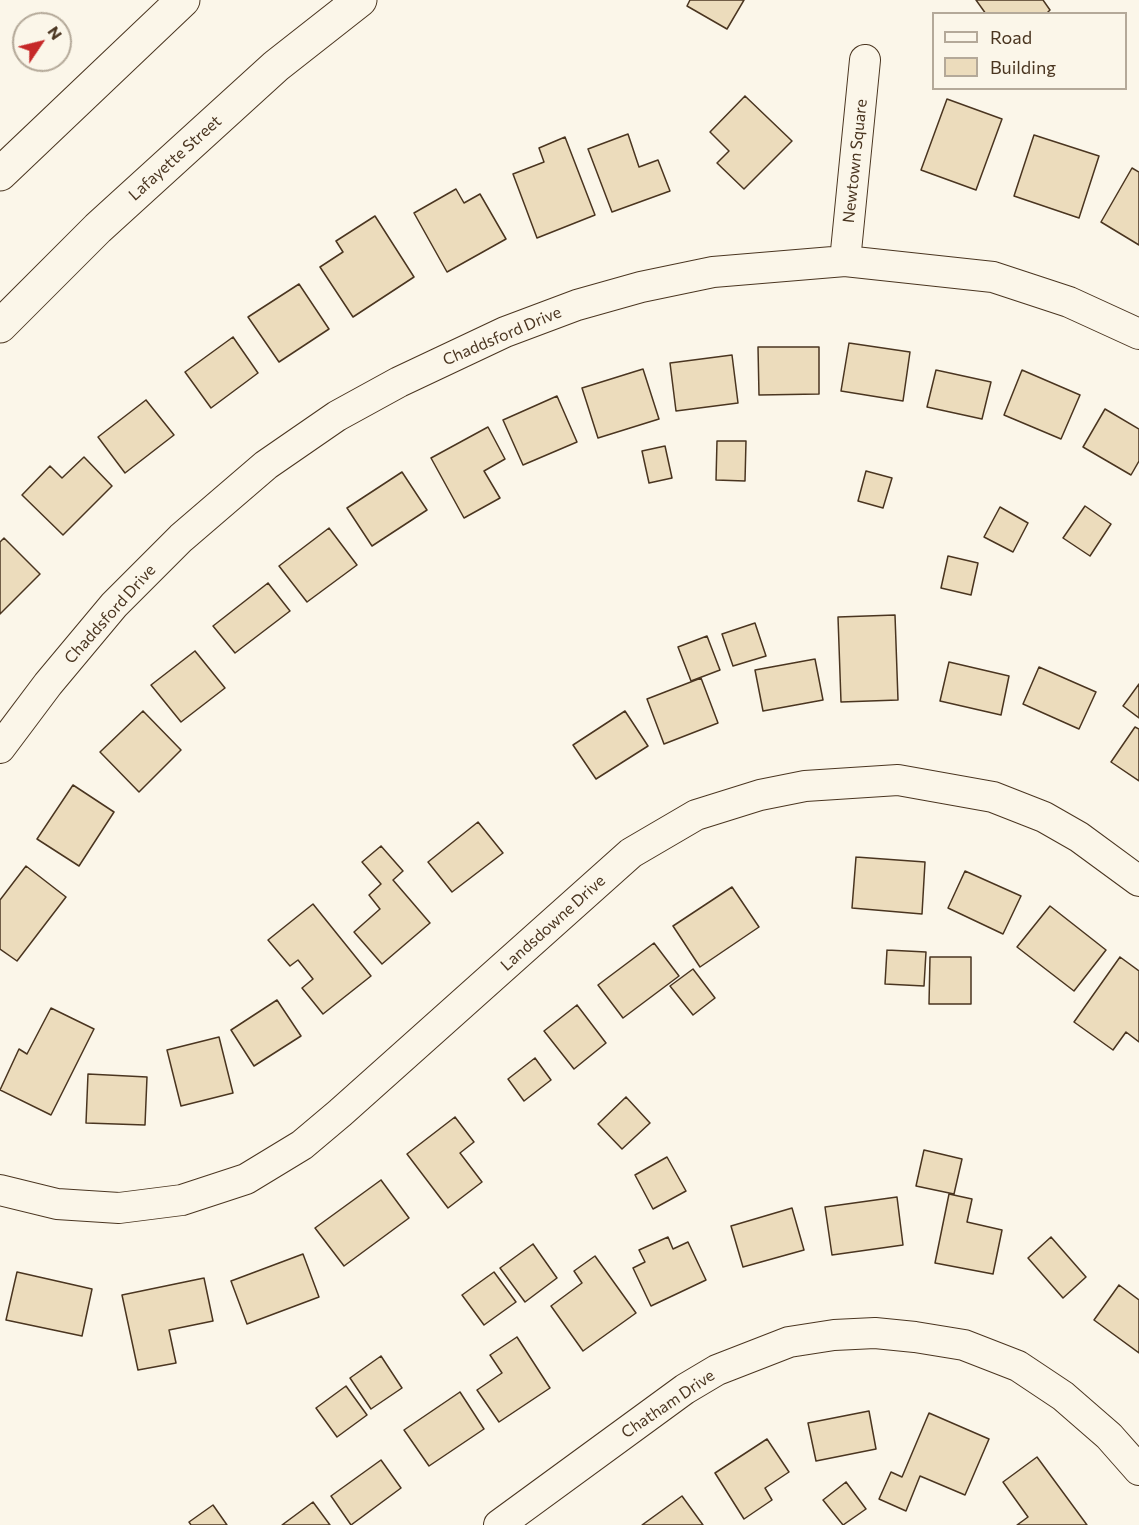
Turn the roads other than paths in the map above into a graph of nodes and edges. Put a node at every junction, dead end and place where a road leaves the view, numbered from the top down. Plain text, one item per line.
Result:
1 (183, 0) edge
2 (360, 0) edge
3 (865, 60) dead end
4 (0, 174) edge
5 (845, 261) junction
6 (0, 326) edge
7 (1139, 334) edge
8 (0, 748) edge
9 (1139, 881) edge
10 (0, 1190) edge
11 (1139, 1470) edge
12 (499, 1525) edge

1 - 4 highway
2 - 6 highway, Lafayette Street
3 - 5 street, Newtown Square
5 - 7 street, Chaddsford Drive
5 - 8 street, Chaddsford Drive
9 - 10 street, Landsdowne Drive
11 - 12 street, Chatham Drive

